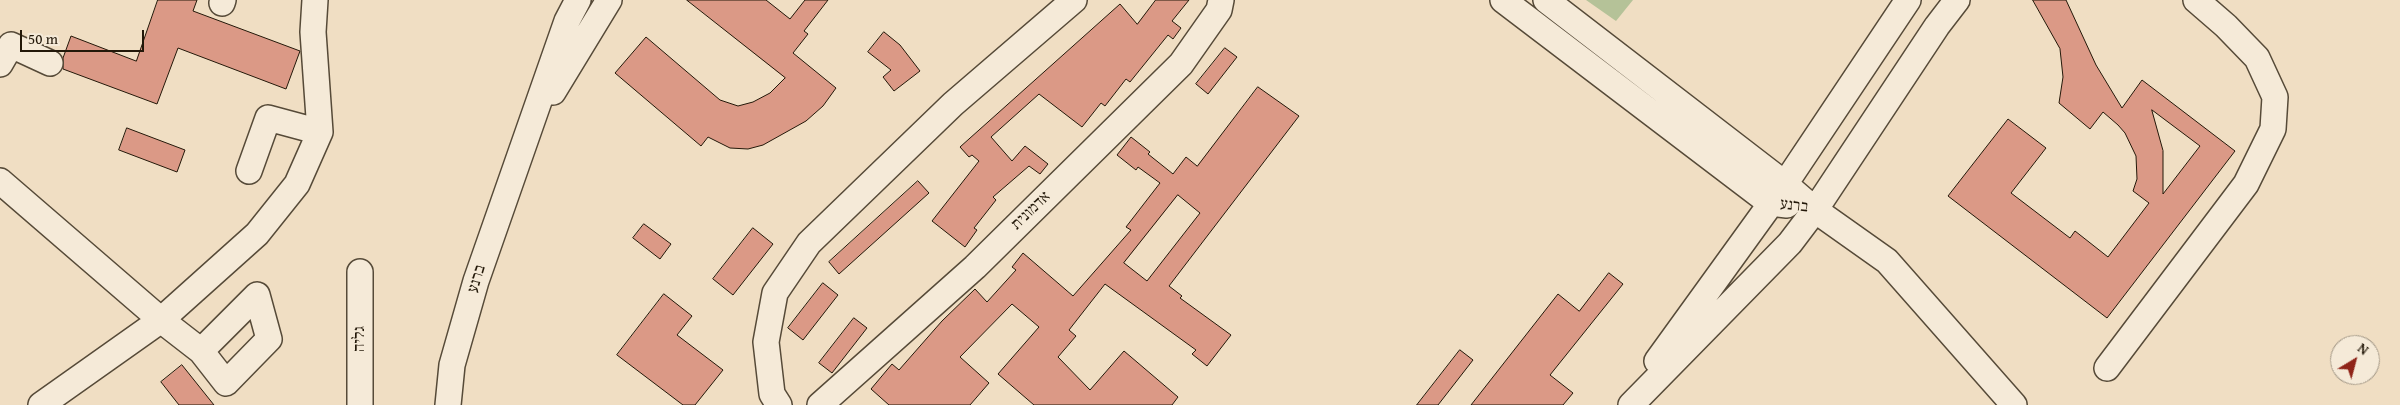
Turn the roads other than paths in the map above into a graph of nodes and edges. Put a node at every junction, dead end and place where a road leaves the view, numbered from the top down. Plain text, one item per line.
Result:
1 (315, 0) edge
2 (578, 0) edge
3 (609, 0) edge
4 (1074, 0) edge
5 (1221, 0) edge
6 (1503, 0) edge
7 (1546, 0) edge
8 (1908, 0) edge
9 (1957, 0) edge
10 (2196, 0) edge
11 (50, 63) dead end
12 (0, 64) edge
13 (320, 132) junction
14 (519, 156) junction
15 (249, 171) dead end
16 (1838, 174) junction
17 (0, 181) edge
18 (1778, 193) junction
19 (1815, 210) junction
20 (1887, 261) junction
21 (360, 272) dead end
22 (161, 320) junction
23 (201, 351) dead end
24 (2107, 368) dead end
25 (41, 405) edge
26 (360, 405) edge
27 (448, 405) edge
28 (779, 405) edge
29 (820, 405) edge
30 (1626, 405) edge
31 (1631, 405) edge
32 (2014, 405) edge

1 - 13 street
2 - 14 street, ברנע
3 - 14 street, ברנע
4 - 28 street
5 - 29 street, אדמונית
6 - 18 street, ברנע
7 - 18 street, ברנע
8 - 18 street
9 - 16 street
10 - 24 street
11 - 12 street
13 - 15 street
13 - 22 street
14 - 27 street, ברנע
16 - 19 street
16 - 20 street
17 - 22 street
18 - 19 street, ברנע
18 - 30 street
19 - 20 street
19 - 31 street
20 - 32 street
21 - 26 street, גליה
22 - 23 street
22 - 25 street

